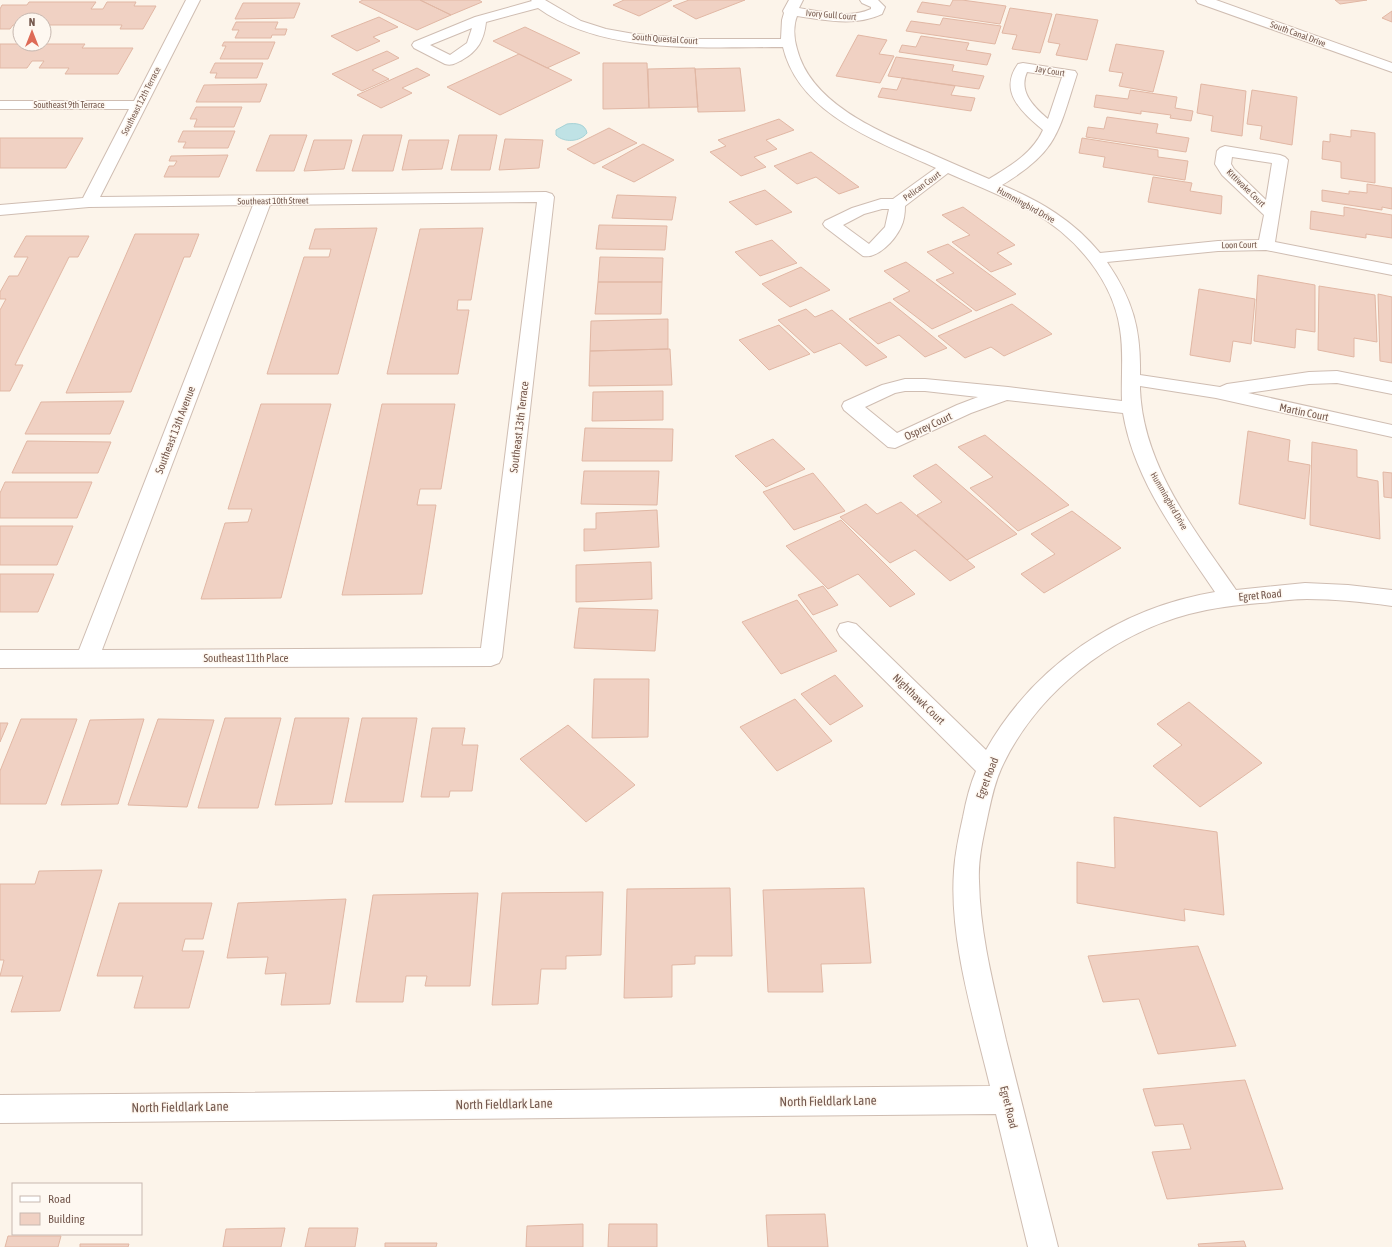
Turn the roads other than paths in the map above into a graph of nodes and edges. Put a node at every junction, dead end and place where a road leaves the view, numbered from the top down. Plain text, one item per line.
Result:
1 (193, 0) edge
2 (867, 0) edge
3 (1203, 0) edge
4 (539, 1) edge
5 (793, 6) edge
6 (480, 20) dead end
7 (788, 43) junction
8 (1392, 68) edge
9 (0, 105) edge
10 (138, 105) junction
11 (1051, 129) dead end
12 (948, 167) junction
13 (990, 185) junction
14 (546, 197) joint
15 (263, 201) junction
16 (89, 202) junction
17 (897, 204) dead end
18 (0, 210) edge
19 (1272, 214) dead end
20 (1266, 245) junction
21 (1097, 258) junction
22 (1388, 268) edge
23 (1130, 379) junction
24 (1392, 388) edge
25 (1216, 392) junction
26 (1008, 393) junction
27 (1131, 408) junction
28 (1392, 431) edge
29 (1230, 598) junction
30 (1392, 598) edge
31 (848, 630) dead end
32 (491, 656) joint
33 (0, 659) edge
34 (87, 659) junction
35 (989, 768) junction
36 (1007, 1100) junction
37 (0, 1109) edge
38 (1043, 1247) edge

1 - 10 street, Southeast 12th Terrace
2 - 5 street, Ivory Gull Court
3 - 8 street, South Canal Drive
4 - 6 street, South Questal Court
4 - 7 street, South Questal Court
5 - 7 street, Hummingbird Drive
7 - 12 street, Hummingbird Drive
9 - 10 street, Southeast 9th Terrace
10 - 16 street, Southeast 12th Terrace
11 - 13 street
12 - 13 street, Hummingbird Drive
12 - 17 street, Pelican Court
13 - 21 street, Hummingbird Drive
14 - 15 street, Southeast 10th Street
14 - 32 street, Southeast 13th Terrace
15 - 16 street, Southeast 10th Street
15 - 34 street, Southeast 13th Avenue
16 - 18 street, Southeast 10th Street
19 - 20 street, Kittiwake Court
20 - 21 street, Loon Court
20 - 22 street, Loon Court
21 - 23 street, Hummingbird Drive
23 - 25 street, Martin Court
23 - 27 street, Hummingbird Drive
24 - 25 street, Martin Court
25 - 28 street, Martin Court
26 - 26 street, Osprey Court
26 - 27 street, Osprey Court
27 - 29 street, Hummingbird Drive
29 - 30 street, Egret Road
29 - 35 street, Egret Road
31 - 35 street, Nighthawk Court
32 - 34 street, Southeast 11th Place
33 - 34 street, Southeast 11th Place
35 - 36 street, Egret Road
36 - 37 street, North Fieldlark Lane
36 - 38 street, Egret Road

